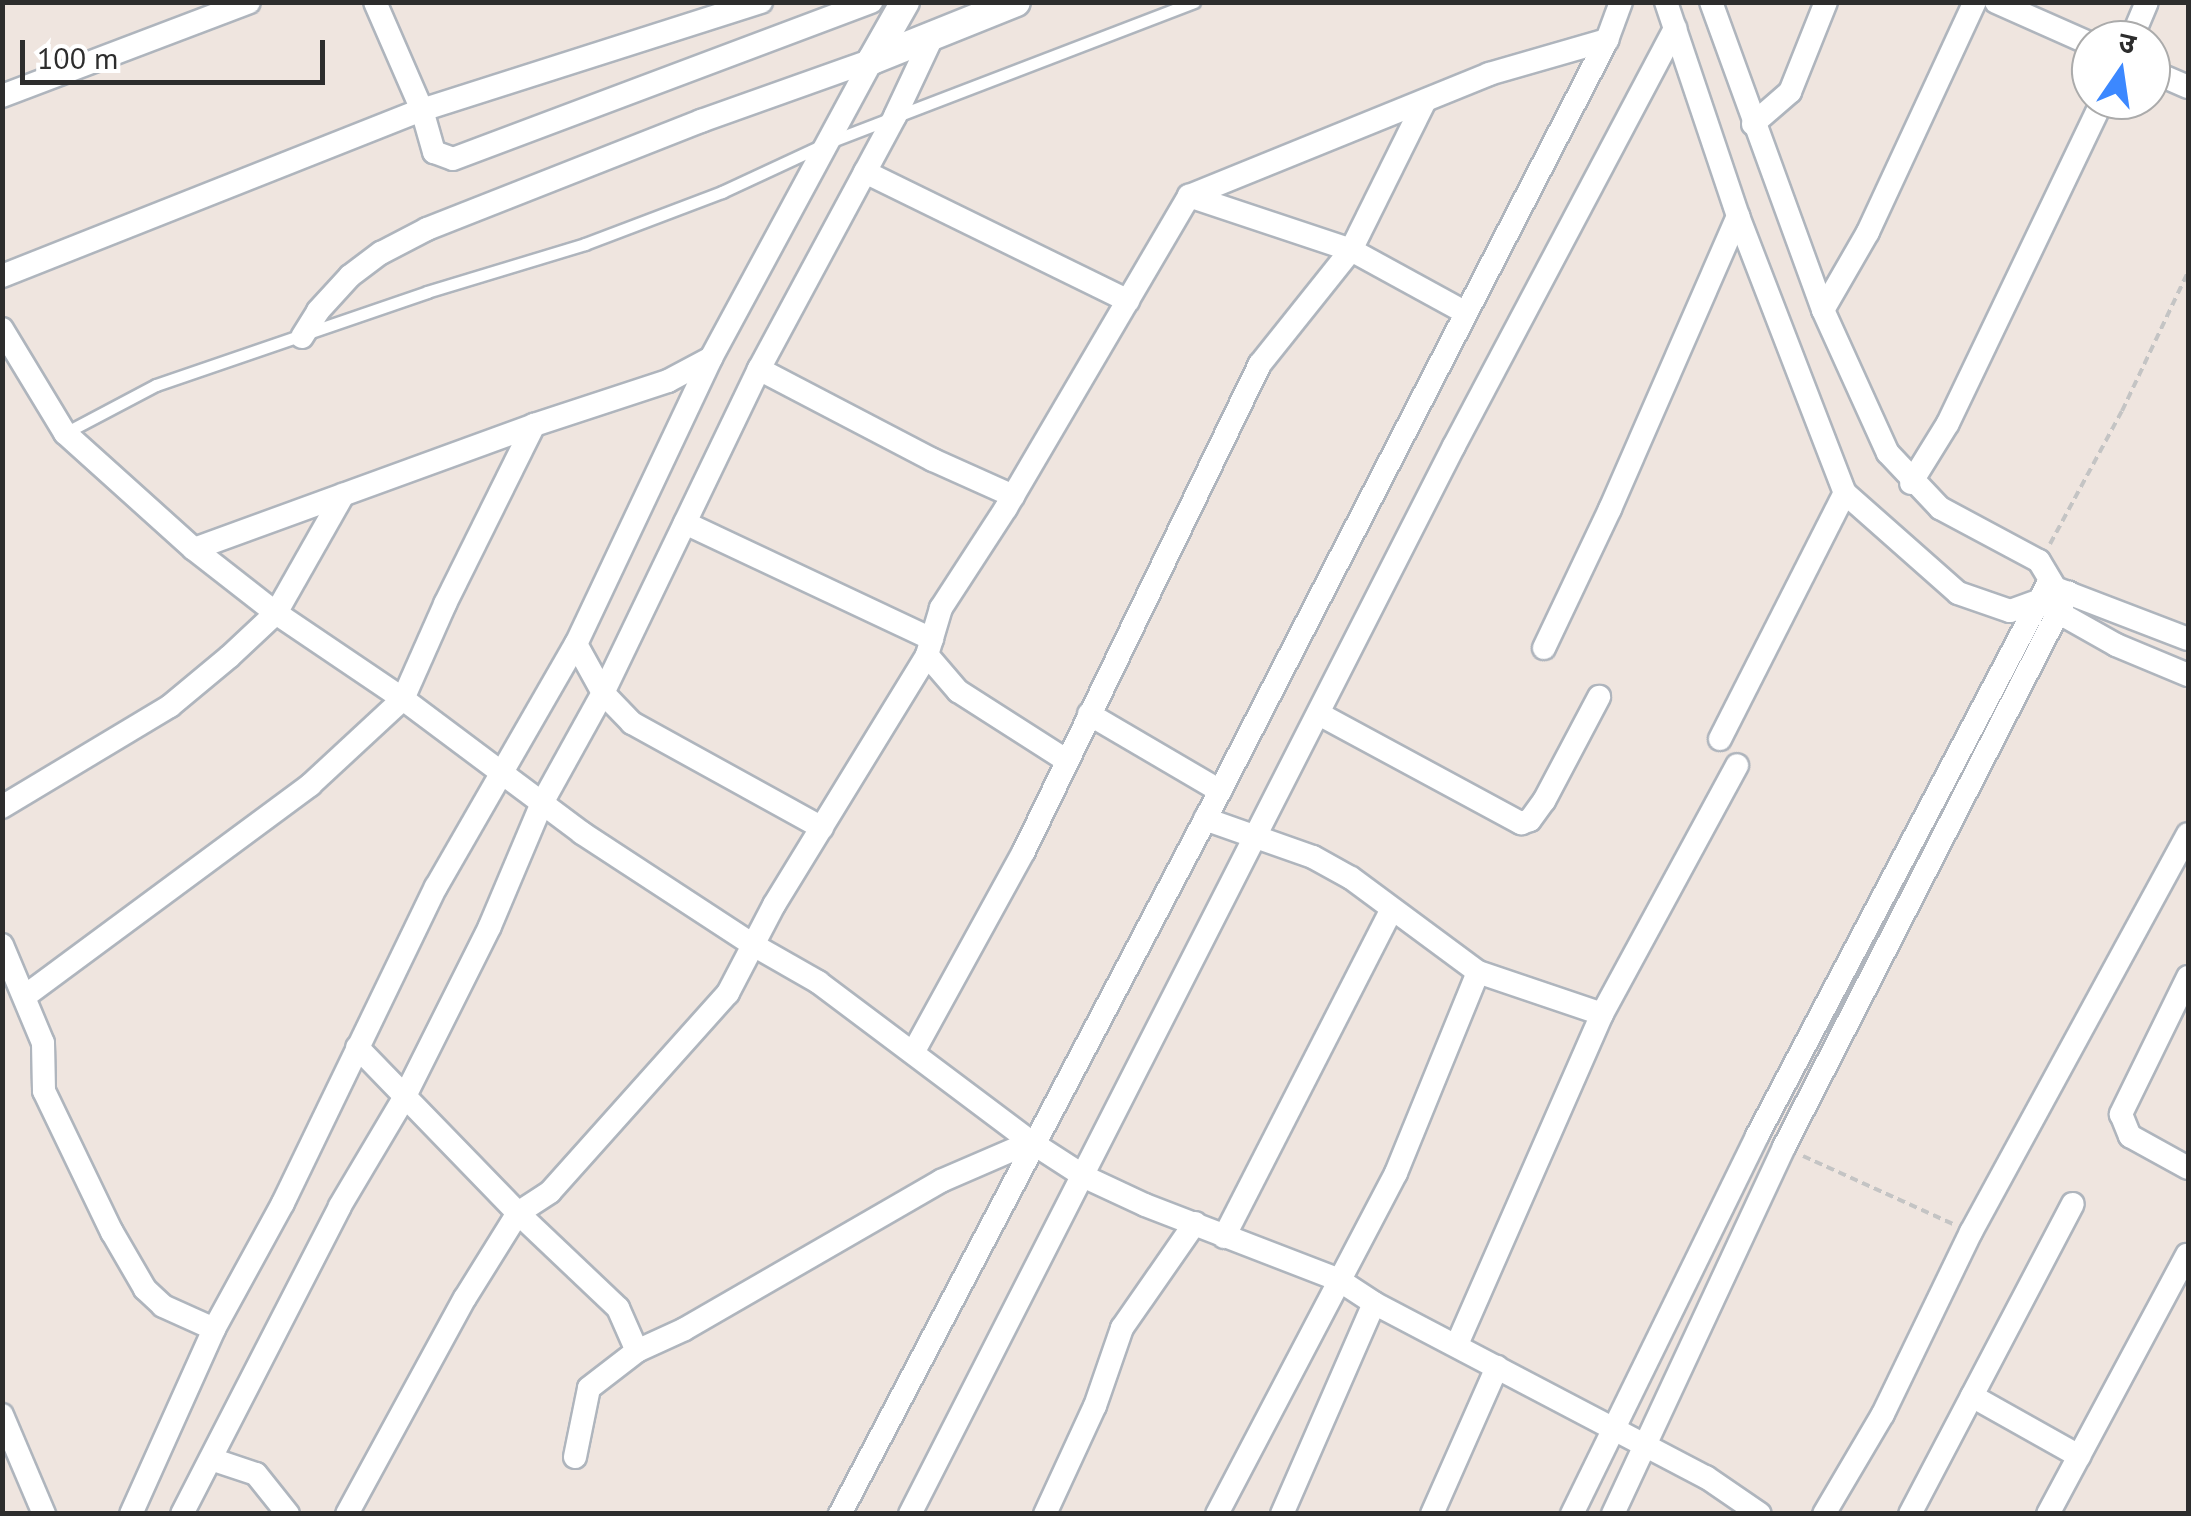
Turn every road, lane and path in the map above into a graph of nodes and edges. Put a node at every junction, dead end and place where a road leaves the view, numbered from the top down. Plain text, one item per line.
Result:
1 (249, 2) edge
2 (376, 2) edge
3 (760, 2) edge
4 (871, 2) edge
5 (906, 2) edge
6 (951, 2) edge
7 (1016, 2) edge
8 (1194, 2) edge
9 (1621, 2) edge
10 (1666, 2) edge
11 (1711, 2) edge
12 (1826, 2) edge
13 (1975, 2) edge
14 (1996, 2) edge
15 (1675, 28) junction
16 (934, 34) junction
17 (2071, 35) edge
18 (1607, 40) junction
19 (872, 60) junction
20 (2, 96) edge
21 (1426, 101) junction
22 (422, 110) junction
23 (896, 116) junction
24 (2092, 120) edge
25 (1753, 124) junction
26 (826, 143) junction
27 (865, 172) junction
28 (1188, 196) junction
29 (1738, 216) junction
30 (1351, 250) junction
31 (2188, 272) edge
32 (2, 276) edge
33 (1128, 301) junction
34 (1823, 310) junction
35 (1466, 313) junction
36 (2, 329) edge
37 (302, 338) junction
38 (711, 358) junction
39 (759, 369) junction
40 (534, 425) junction
41 (65, 434) junction
42 (1911, 482) junction
43 (1845, 493) junction
44 (343, 494) junction
45 (1013, 496) junction
46 (685, 523) junction
47 (194, 548) junction
48 (2052, 578) junction
49 (2047, 608) junction
50 (276, 613) junction
51 (2188, 640) edge
52 (576, 644) junction
53 (930, 647) junction
54 (1544, 648) dead end
55 (2188, 675) edge
56 (603, 692) junction
57 (1599, 698) dead end
58 (403, 700) junction
59 (1089, 714) junction
60 (1319, 714) junction
61 (1720, 738) dead end
62 (1066, 760) junction
63 (1736, 765) dead end
64 (504, 772) junction
65 (1220, 791) junction
66 (542, 803) junction
67 (2, 807) edge
68 (1205, 819) junction
69 (822, 828) junction
70 (2188, 834) edge
71 (1257, 835) junction
72 (1390, 911) junction
73 (2, 945) edge
74 (755, 946) junction
75 (1478, 972) junction
76 (2188, 977) edge
77 (25, 996) junction
78 (1602, 1014) junction
79 (357, 1047) junction
80 (914, 1051) junction
81 (404, 1098) junction
82 (1031, 1142) junction
83 (1784, 1147) junction
84 (2188, 1168) edge
85 (1085, 1177) junction
86 (2073, 1204) dead end
87 (518, 1213) junction
88 (1195, 1223) junction
89 (1971, 1232) junction
90 (1224, 1237) junction
91 (2187, 1255) edge
92 (1339, 1280) junction
93 (1374, 1303) junction
94 (214, 1329) junction
95 (1458, 1346) junction
96 (637, 1351) junction
97 (1497, 1367) junction
98 (1972, 1396) junction
99 (2, 1416) edge
100 (1612, 1427) junction
101 (1647, 1446) junction
102 (576, 1456) dead end
103 (2079, 1456) junction
104 (211, 1459) junction
105 (44, 1514) edge
106 (130, 1514) edge
107 (182, 1514) edge
108 (288, 1514) edge
109 (347, 1514) edge
110 (840, 1514) edge
111 (910, 1514) edge
112 (1045, 1514) edge
113 (1217, 1514) edge
114 (1282, 1514) edge
115 (1432, 1514) edge
116 (1572, 1514) edge
117 (1613, 1514) edge
118 (1760, 1514) edge
119 (1824, 1514) edge
120 (1910, 1514) edge
121 (2048, 1514) edge

1 - 20 street
2 - 22 street
3 - 22 street
4 - 22 street
5 - 19 street
6 - 16 street
7 - 16 street
8 - 23 lane
9 - 18 street
10 - 15 street
11 - 25 street
12 - 25 street
13 - 34 street
14 - 17 street
15 - 29 street
15 - 60 street
16 - 19 street
16 - 23 street
18 - 21 street
18 - 35 street
19 - 26 street
19 - 37 street
21 - 28 street
21 - 30 street
22 - 32 street
23 - 26 lane
23 - 27 street
24 - 42 street
25 - 34 street
26 - 37 lane
26 - 38 street
27 - 33 street
27 - 39 street
28 - 30 street
28 - 33 street
29 - 43 street
29 - 54 street
30 - 35 street
30 - 59 street
31 - 48 path
33 - 45 street
34 - 42 street
35 - 65 street
36 - 41 street
37 - 41 lane
38 - 40 street
38 - 52 street
39 - 45 street
39 - 46 street
40 - 44 street
40 - 58 street
41 - 47 street
42 - 48 street
43 - 49 street
43 - 61 street
44 - 47 street
44 - 50 street
45 - 53 street
46 - 53 street
46 - 56 street
47 - 50 street
48 - 49 street
48 - 51 street
49 - 55 street
49 - 83 street
49 - 100 street
50 - 58 street
50 - 67 street
52 - 56 street
52 - 64 street
53 - 62 street
53 - 69 street
56 - 66 street
56 - 69 street
57 - 60 street
58 - 64 street
58 - 77 street
59 - 62 street
59 - 65 street
60 - 71 street
62 - 80 street
63 - 78 street
64 - 66 street
64 - 79 street
65 - 68 street
66 - 74 street
66 - 81 street
68 - 71 street
68 - 82 street
69 - 74 street
70 - 89 street
71 - 72 street
71 - 85 street
72 - 75 street
72 - 90 street
73 - 77 street
74 - 80 street
74 - 87 street
75 - 78 street
75 - 92 street
76 - 84 street
77 - 94 street
78 - 95 street
79 - 81 street
79 - 94 street
80 - 82 street
81 - 87 street
81 - 104 street
82 - 85 street
82 - 96 street
82 - 110 street
83 - 89 path
83 - 101 street
85 - 88 street
85 - 111 street
86 - 98 street
87 - 96 street
87 - 109 street
88 - 90 street
88 - 112 street
89 - 119 street
90 - 92 street
91 - 103 street
92 - 93 street
92 - 113 street
93 - 95 street
93 - 114 street
94 - 106 street
95 - 97 street
96 - 102 street
97 - 100 street
97 - 115 street
98 - 103 street
98 - 120 street
99 - 105 street
100 - 101 street
100 - 116 street
101 - 117 street
101 - 118 street
103 - 121 street
104 - 107 street
104 - 108 street

